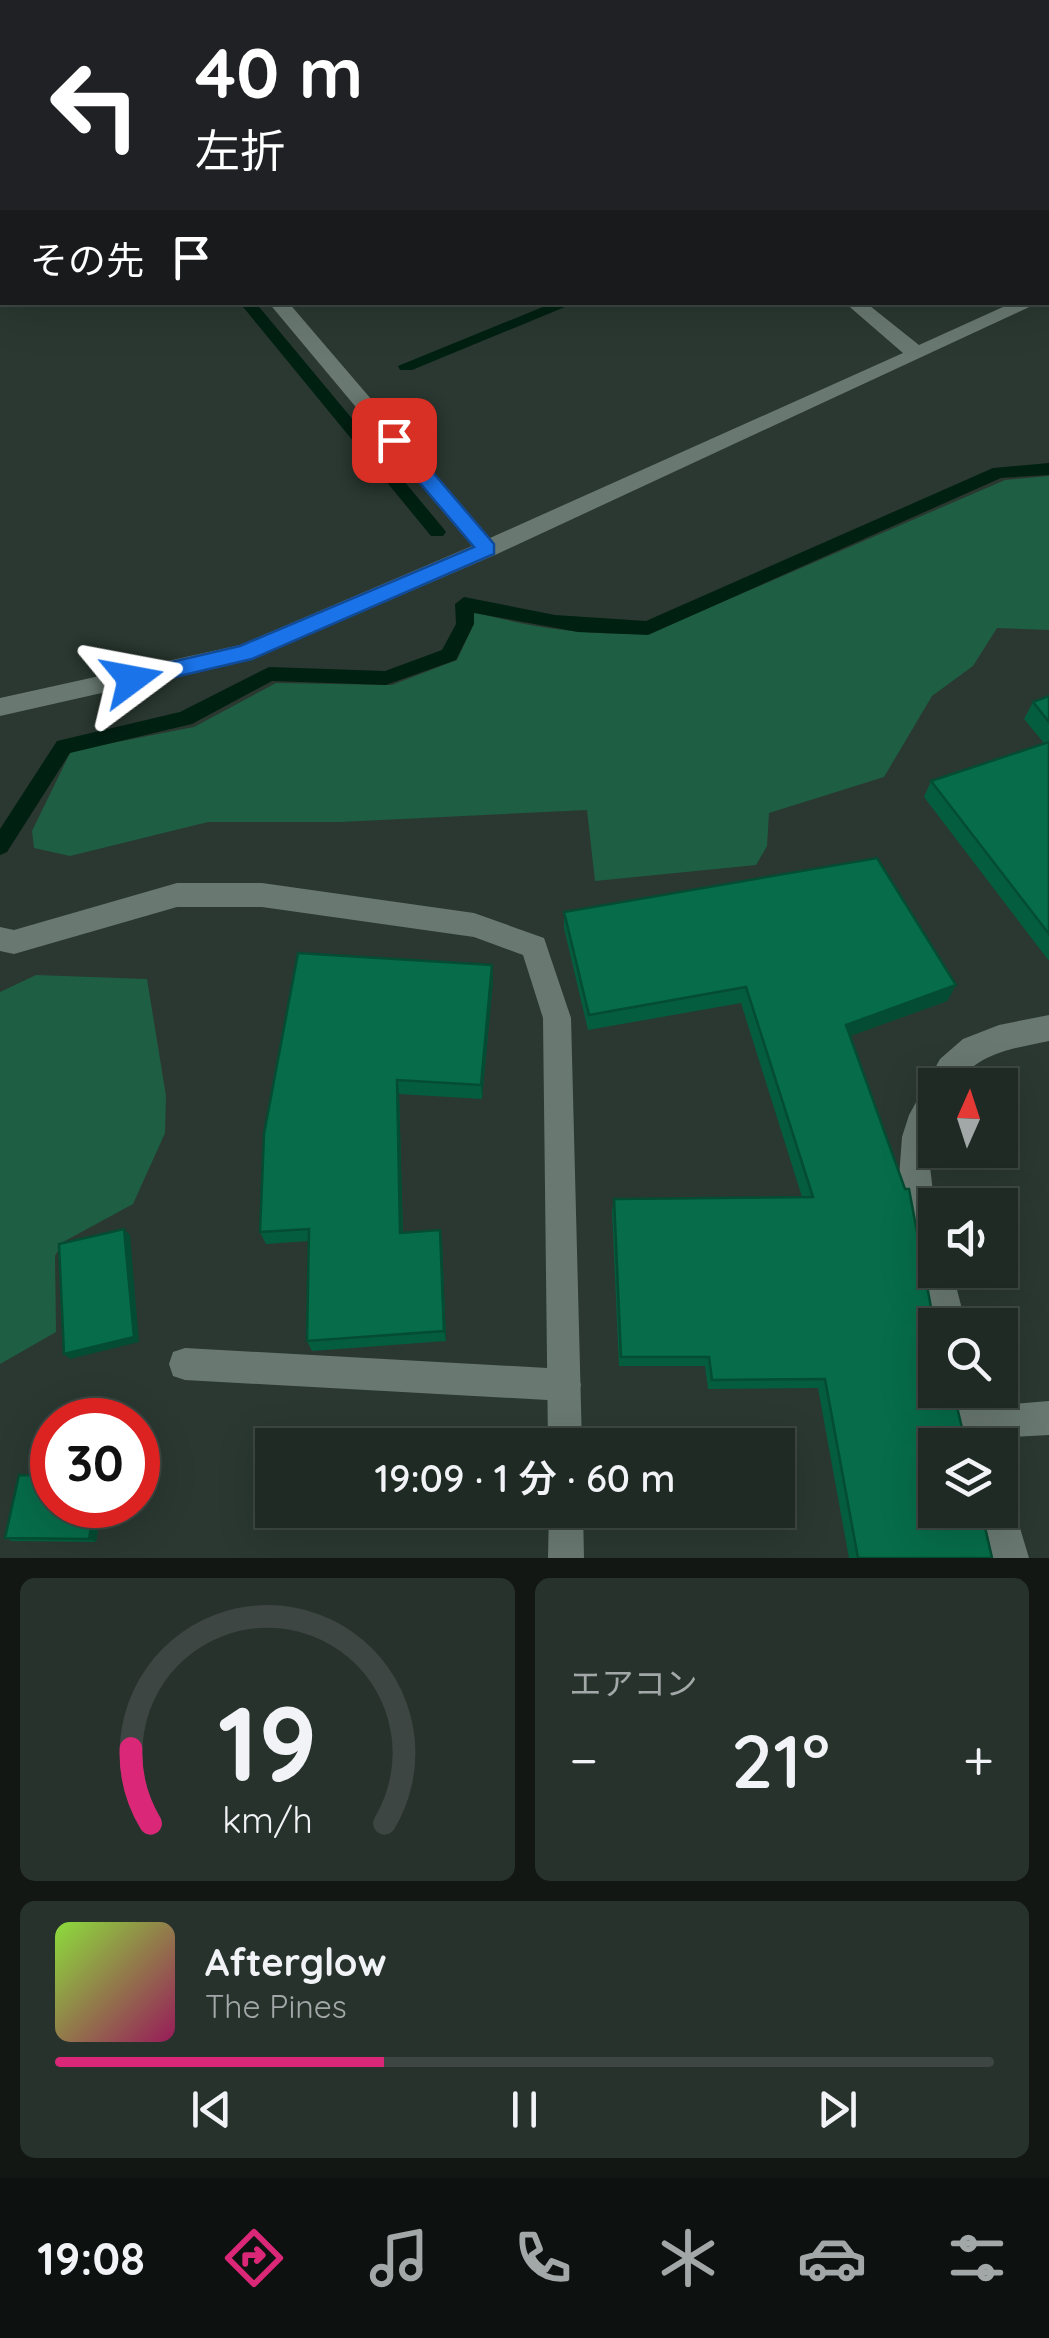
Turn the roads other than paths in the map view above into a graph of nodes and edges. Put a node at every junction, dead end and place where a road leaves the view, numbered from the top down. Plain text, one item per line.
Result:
1 (280, 305) edge
2 (858, 305) edge
3 (1023, 305) edge
4 (917, 354) junction
5 (487, 549) junction
6 (0, 707) edge
7 (0, 939) edge
8 (1049, 1028) edge
9 (950, 1068) edge
10 (918, 1126) edge
11 (918, 1201) edge
12 (184, 1364) dead end
13 (565, 1386) junction
14 (1049, 1418) edge
15 (565, 1428) edge
16 (1005, 1428) edge
17 (566, 1528) edge
18 (1003, 1528) edge
19 (566, 1558) edge
20 (1011, 1558) edge

1 - 5 street
2 - 4 street
3 - 4 street
4 - 5 street
5 - 6 street
7 - 13 street
8 - 9 street
10 - 11 street
12 - 13 street
13 - 15 street
14 - 16 street
17 - 19 street
18 - 20 street

